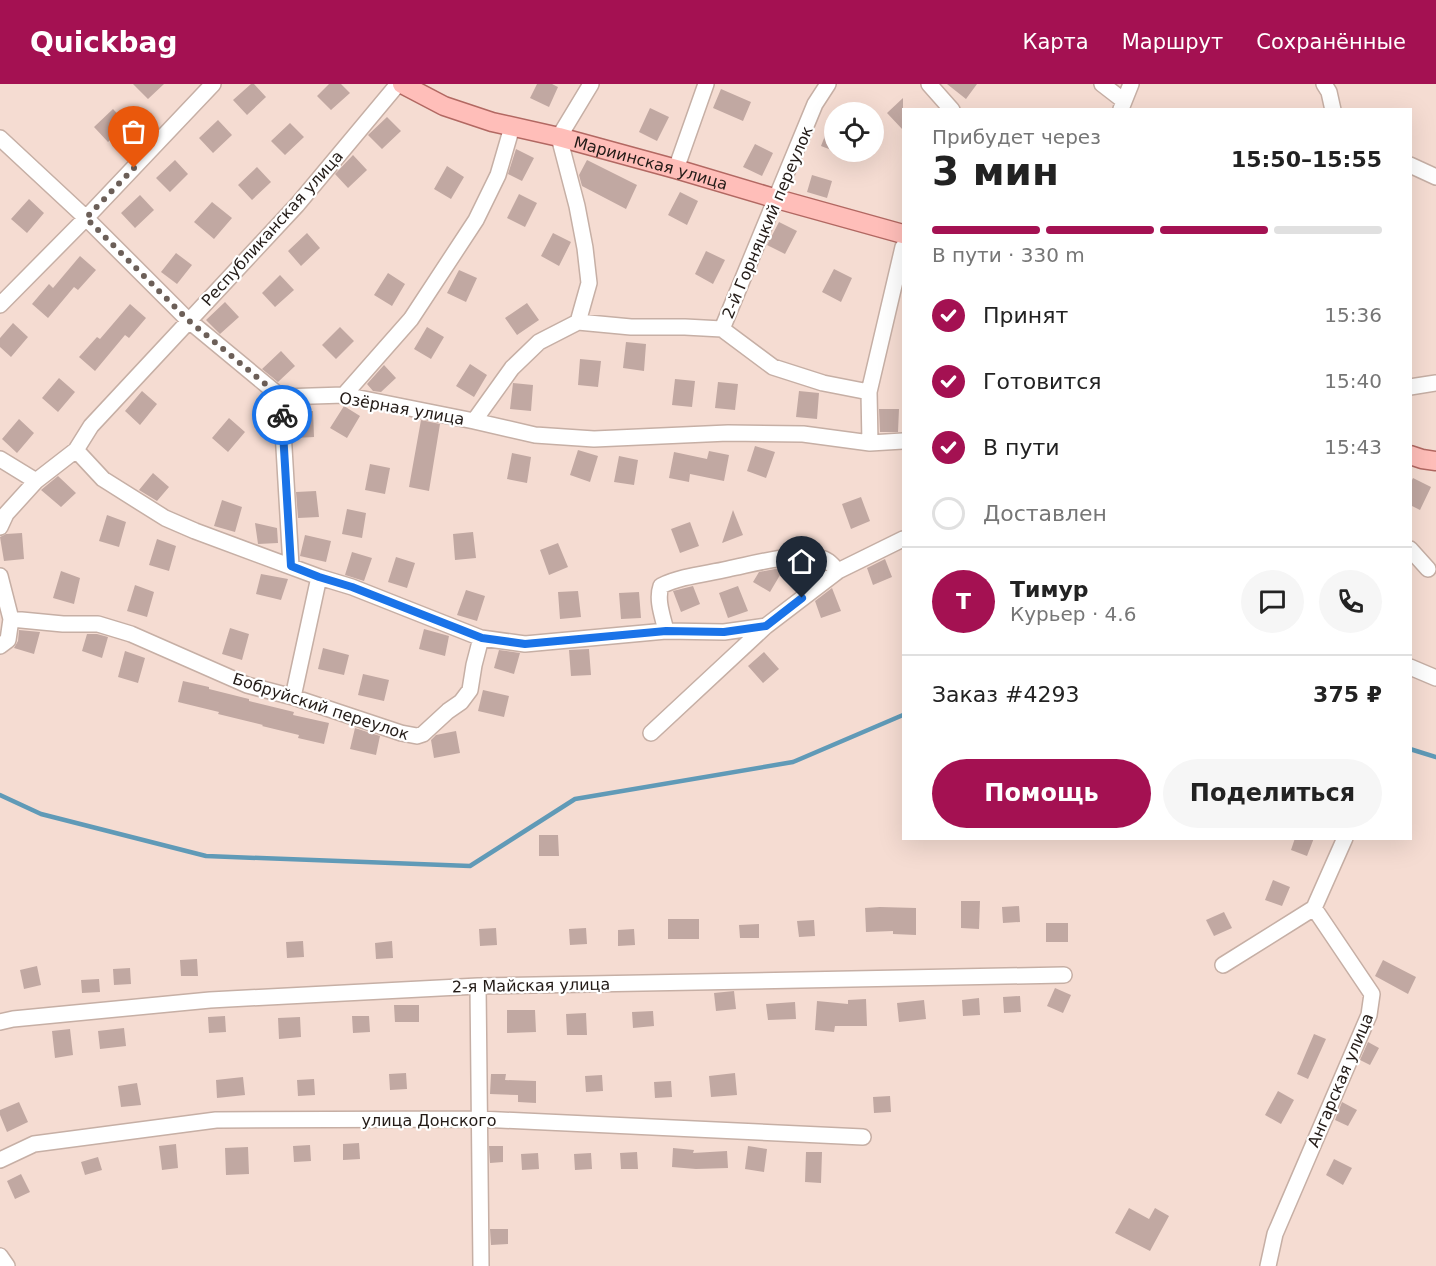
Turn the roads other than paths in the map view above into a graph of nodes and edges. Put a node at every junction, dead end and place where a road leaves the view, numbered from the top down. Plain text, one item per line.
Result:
1 (213, 84) edge
2 (398, 84) edge
3 (402, 84) edge
4 (591, 84) edge
5 (706, 84) edge
6 (828, 84) edge
7 (930, 84) edge
8 (1102, 84) edge
9 (1131, 84) edge
10 (1324, 84) edge
11 (1122, 105) edge
12 (950, 108) edge
13 (1333, 108) edge
14 (512, 127) junction
15 (559, 137) junction
16 (0, 138) edge
17 (1412, 166) edge
18 (676, 169) junction
19 (1436, 177) edge
20 (777, 199) junction
21 (86, 218) junction
22 (902, 234) edge
23 (902, 251) edge
24 (0, 305) edge
25 (188, 320) junction
26 (578, 322) junction
27 (723, 329) junction
28 (1436, 383) edge
29 (1412, 387) edge
30 (869, 392) junction
31 (344, 395) junction
32 (281, 397) junction
33 (474, 421) junction
34 (902, 441) edge
35 (870, 443) junction
36 (76, 450) junction
37 (1412, 456) edge
38 (0, 459) edge
39 (1436, 461) edge
40 (36, 481) junction
41 (0, 527) edge
42 (902, 539) edge
43 (1412, 551) edge
44 (291, 566) junction
45 (1428, 569) dead end
46 (838, 571) junction
47 (0, 576) edge
48 (319, 577) junction
49 (11, 619) junction
50 (766, 626) junction
51 (666, 631) junction
52 (482, 638) junction
53 (0, 646) edge
54 (1412, 668) edge
55 (1436, 678) edge
56 (293, 697) junction
57 (651, 734) dead end
58 (1344, 840) edge
59 (1314, 908) junction
60 (1223, 965) dead end
61 (1064, 975) dead end
62 (478, 986) junction
63 (0, 1022) edge
64 (480, 1119) junction
65 (863, 1137) dead end
66 (0, 1160) edge
67 (0, 1256) edge
68 (7, 1266) edge
69 (481, 1266) edge
70 (1268, 1266) edge

1 - 21 street
2 - 25 street, Республиканская улица
3 - 14 main road, Мариинская улица
4 - 15 street
5 - 18 street
6 - 20 street, 2-й Горняцкий переулок
7 - 12 street
8 - 11 street
9 - 11 street
10 - 13 street
14 - 15 main road, Мариинская улица
14 - 31 street
15 - 18 main road, Мариинская улица
15 - 26 street
16 - 21 street
17 - 19 street
18 - 20 main road, Мариинская улица
20 - 22 main road, Мариинская улица
20 - 27 street, 2-й Горняцкий переулок
21 - 24 street
21 - 25 street
23 - 30 street
25 - 32 street
25 - 36 street, Республиканская улица
26 - 27 street
26 - 33 street
27 - 30 street
28 - 29 street
30 - 35 street
31 - 32 street, Озёрная улица
31 - 33 street, Озёрная улица
32 - 44 street
33 - 35 street, Озёрная улица
34 - 35 street, Озёрная улица
36 - 40 street, Республиканская улица
36 - 44 street
37 - 39 main road
38 - 40 street
40 - 41 street, Республиканская улица
42 - 46 street
43 - 45 street
44 - 48 street
46 - 50 street
46 - 51 street
47 - 49 street
48 - 52 street
48 - 56 street
49 - 53 street
49 - 56 street, Бобруйский переулок
50 - 51 street
50 - 57 street
51 - 52 street
52 - 56 street, Бобруйский переулок
54 - 55 street
58 - 59 street
59 - 60 street
59 - 70 street, Ангарская улица
61 - 62 street, 2-я Майская улица
62 - 63 street, 2-я Майская улица
62 - 64 street
64 - 65 street, улица Донского
64 - 66 street, улица Донского
64 - 69 street
67 - 68 street

